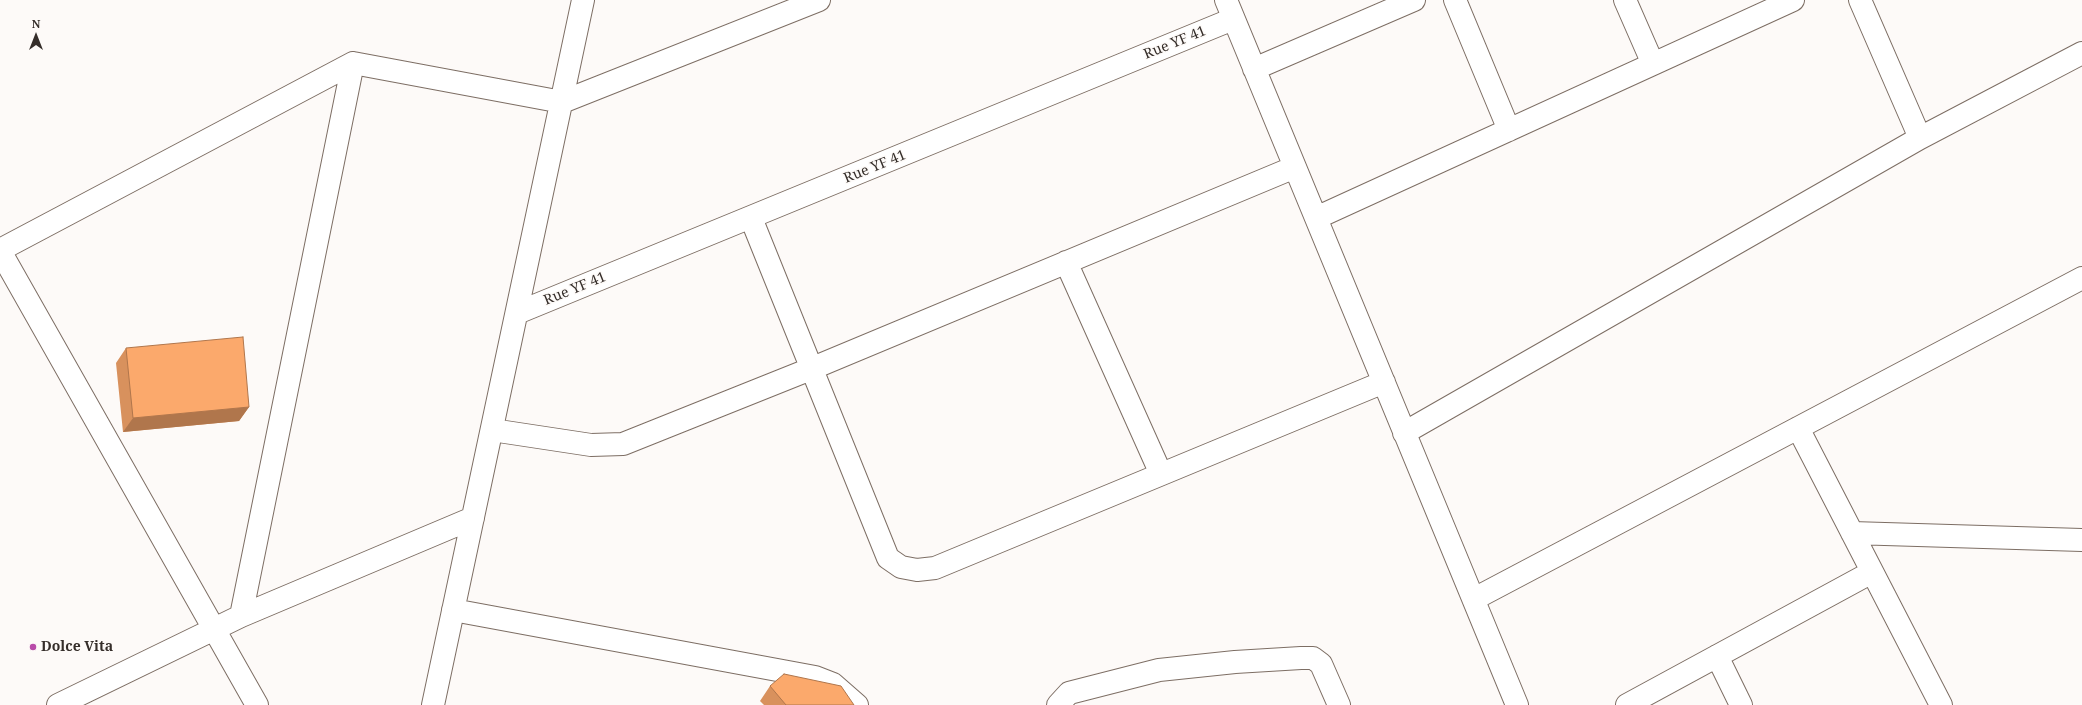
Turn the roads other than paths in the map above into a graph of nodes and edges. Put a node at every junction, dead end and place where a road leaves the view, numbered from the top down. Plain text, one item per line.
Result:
1 (583, 0) edge
2 (819, 0) edge
3 (1414, 0) edge
4 (1455, 0) edge
5 (1625, 0) edge
6 (1793, 0) edge
7 (1860, 0) edge
8 (1230, 10) edge
9 (2082, 53) edge
10 (353, 63) junction
11 (1653, 64) junction
12 (1254, 69) junction
13 (562, 102) junction
14 (1509, 130) junction
15 (1920, 138) junction
16 (1295, 167) junction
17 (751, 218) junction
18 (1316, 218) junction
19 (0, 250) edge
20 (1066, 262) junction
21 (2082, 278) edge
22 (517, 313) junction
23 (813, 368) junction
24 (1384, 382) junction
25 (1798, 428) junction
26 (492, 430) junction
27 (1404, 432) junction
28 (1161, 474) junction
29 (473, 518) junction
30 (1852, 533) junction
31 (2082, 540) edge
32 (1872, 572) junction
33 (1474, 599) junction
34 (453, 610) junction
35 (241, 616) junction
36 (215, 630) junction
37 (1716, 656) junction
38 (58, 705) edge
39 (257, 705) edge
40 (433, 705) edge
41 (857, 705) edge
42 (1058, 705) edge
43 (1339, 705) edge
44 (1517, 705) edge
45 (1628, 705) edge
46 (1741, 705) edge
47 (1941, 705) edge

1 - 13 street
2 - 13 street
3 - 12 street
4 - 14 street
5 - 11 street
6 - 11 street
7 - 15 street
8 - 12 street
8 - 17 street, Rue YF 41
9 - 15 street
10 - 13 street
10 - 19 street
10 - 35 street
11 - 14 street
12 - 16 street
13 - 22 street
14 - 18 street
15 - 27 street
16 - 18 street
16 - 20 street
17 - 22 street, Rue YF 41
17 - 23 street
18 - 24 street
19 - 36 street
20 - 23 street
20 - 28 street
21 - 25 street
22 - 26 street
23 - 26 street
23 - 28 street
24 - 27 street
24 - 28 street
25 - 30 street
25 - 33 street
26 - 29 street
27 - 33 street
29 - 34 street
29 - 35 street
30 - 31 street
30 - 32 street
32 - 37 street
32 - 47 street
33 - 44 street
34 - 40 street
34 - 41 street
35 - 36 street
36 - 38 street
36 - 39 street
37 - 45 street
37 - 46 street
42 - 43 street

